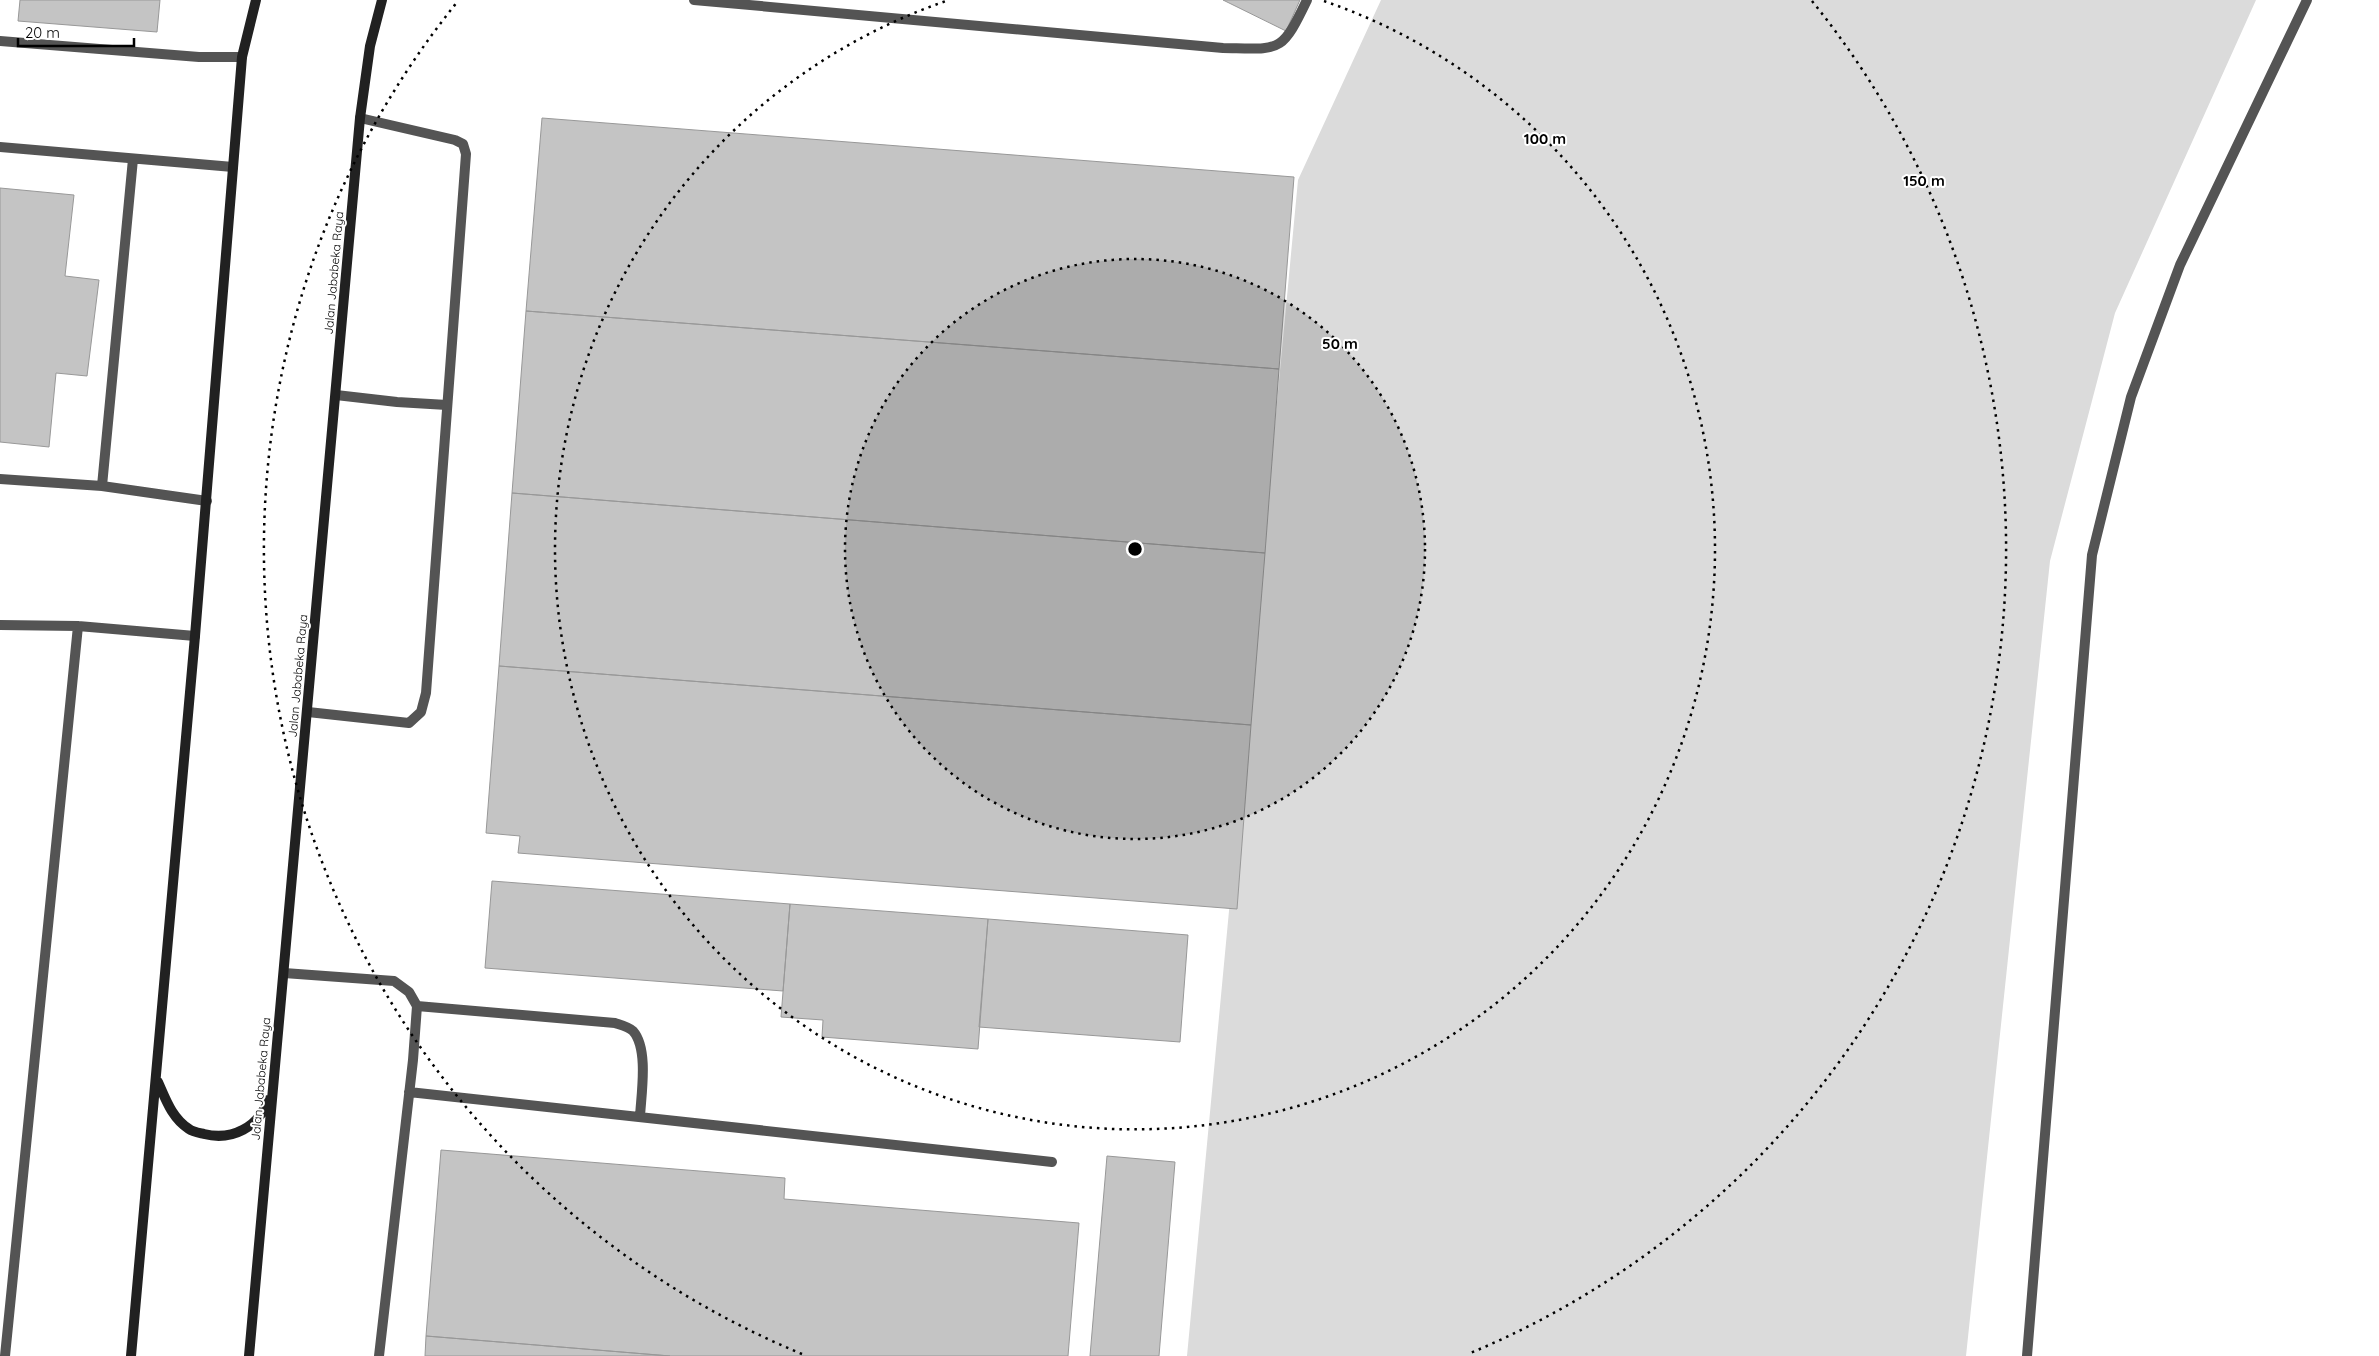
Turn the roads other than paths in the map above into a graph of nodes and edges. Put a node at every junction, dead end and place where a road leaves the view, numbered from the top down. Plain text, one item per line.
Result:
1 (256, 0) edge
2 (382, 0) edge
3 (694, 0) edge
4 (1307, 0) edge
5 (2307, 0) edge
6 (0, 41) edge
7 (242, 57) junction
8 (360, 118) junction
9 (0, 148) edge
10 (133, 158) junction
11 (233, 168) junction
12 (336, 395) junction
13 (447, 405) junction
14 (0, 479) edge
15 (102, 486) junction
16 (207, 501) junction
17 (0, 625) edge
18 (78, 626) junction
19 (195, 636) junction
20 (308, 712) junction
21 (284, 973) junction
22 (416, 1006) junction
23 (157, 1080) junction
24 (273, 1087) junction
25 (409, 1092) junction
26 (640, 1117) junction
27 (1052, 1162) dead end
28 (5, 1356) edge
29 (131, 1356) edge
30 (249, 1356) edge
31 (379, 1356) edge
32 (2026, 1356) edge

1 - 7 main road
2 - 8 main road, Jalan Jababeka Raya
3 - 4 street
5 - 32 street
6 - 7 street
7 - 11 main road
8 - 12 main road, Jalan Jababeka Raya
8 - 13 street
9 - 10 street
10 - 11 street
10 - 15 street
11 - 16 main road
12 - 13 street
12 - 20 main road, Jalan Jababeka Raya
13 - 20 street
14 - 15 street
15 - 16 street
16 - 19 main road
17 - 18 street
18 - 19 street
18 - 28 street
19 - 23 main road
20 - 21 main road, Jalan Jababeka Raya
21 - 22 street
21 - 24 main road, Jalan Jababeka Raya
22 - 25 street
22 - 26 street
23 - 24 main road
23 - 29 main road
24 - 30 main road, Jalan Jababeka Raya
25 - 26 street
25 - 31 street
26 - 27 street

